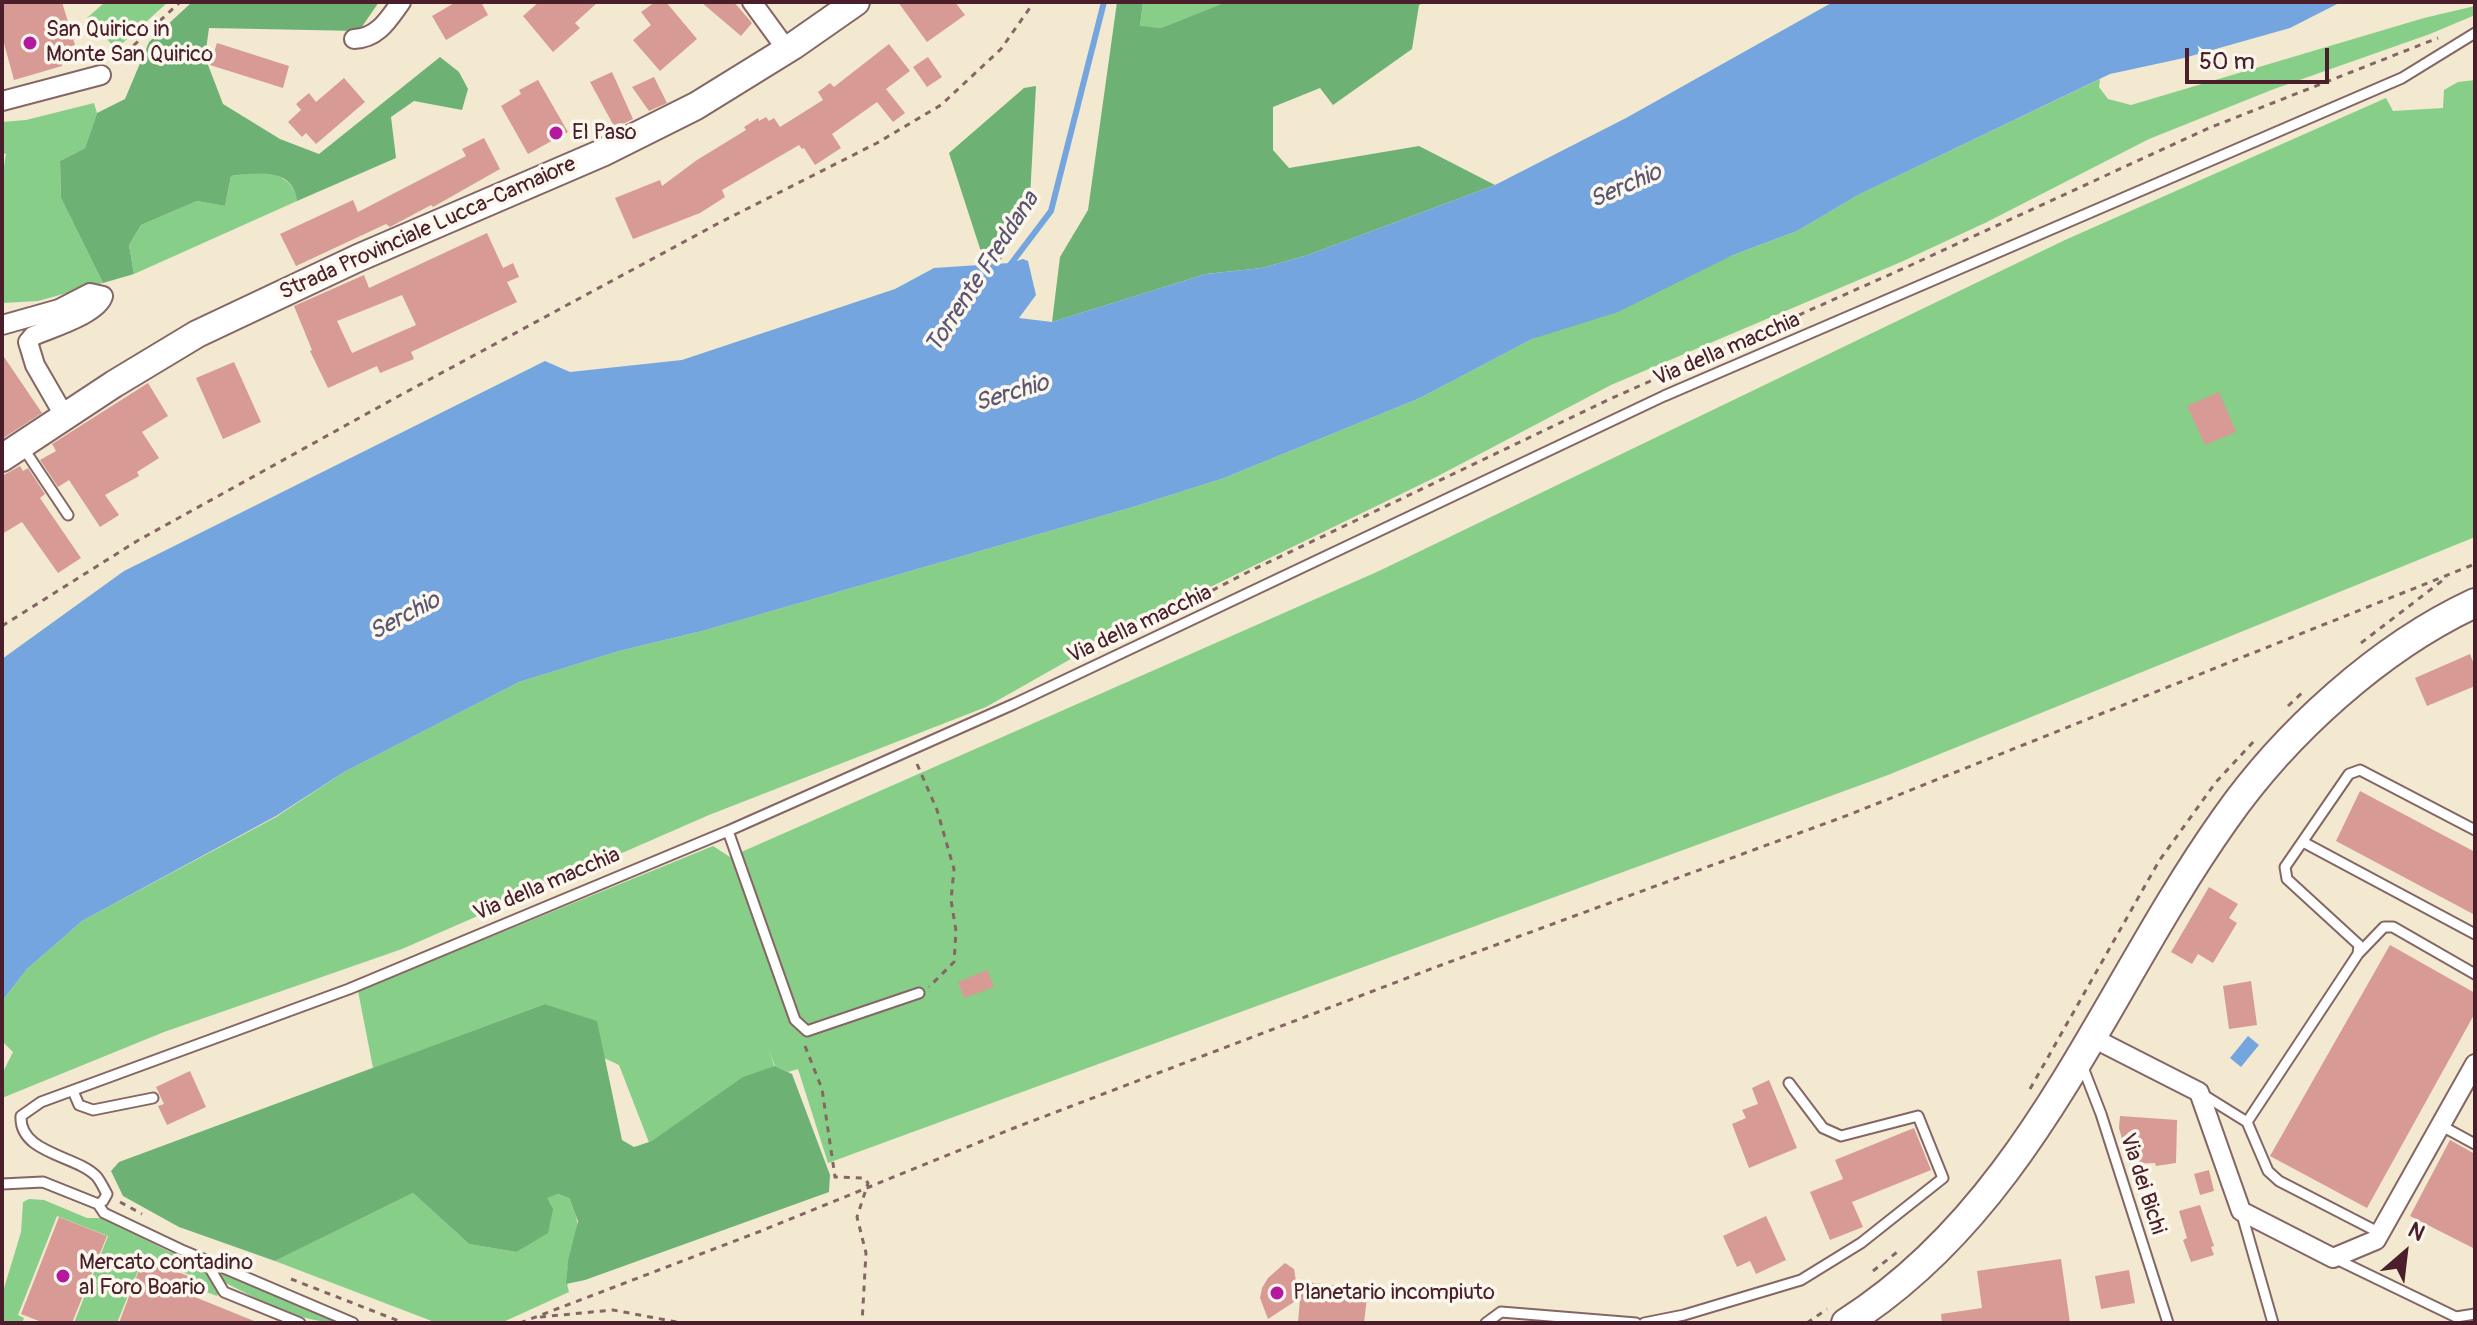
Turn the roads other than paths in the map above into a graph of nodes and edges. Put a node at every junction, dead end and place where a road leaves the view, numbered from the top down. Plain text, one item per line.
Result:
1 (401, 2) edge
2 (752, 2) edge
3 (856, 2) edge
4 (2475, 33) edge
5 (354, 39) dead end
6 (787, 50) junction
7 (101, 75) road end
8 (2, 101) edge
9 (2, 325) edge
10 (65, 417) junction
11 (12, 452) edge
12 (68, 515) dead end
13 (2475, 603) edge
14 (2475, 830) edge
15 (728, 831) junction
16 (2303, 842) junction
17 (2475, 934) edge
18 (2358, 954) junction
19 (2475, 974) edge
20 (919, 993) road end
21 (2085, 1048) junction
22 (2475, 1064) edge
23 (1789, 1083) dead end
24 (73, 1091) junction
25 (2199, 1092) junction
26 (153, 1098) dead end
27 (2247, 1122) junction
28 (2440, 1125) junction
29 (2475, 1144) edge
30 (2, 1184) edge
31 (98, 1204) junction
32 (2241, 1211) junction
33 (2380, 1233) junction
34 (2333, 1258) junction
35 (205, 1260) junction
36 (2475, 1314) edge
37 (1855, 1317) edge
38 (300, 1323) edge
39 (353, 1323) edge
40 (1486, 1323) edge
41 (1636, 1323) edge
42 (1644, 1323) edge
43 (2168, 1323) edge
44 (2273, 1323) edge

1 - 5 street
2 - 6 street
3 - 6 main road, Strada Provinciale Lucca-Camaiore
4 - 15 lane, Via della macchia
6 - 10 main road, Strada Provinciale Lucca-Camaiore
7 - 8 street
9 - 10 street
10 - 11 main road, Strada Provinciale Lucca-Camaiore
11 - 12 lane
13 - 21 main road
14 - 16 lane
15 - 20 lane
15 - 24 lane, Via della macchia
16 - 17 lane
16 - 18 lane
18 - 19 lane
18 - 27 lane
21 - 25 street
21 - 37 main road
21 - 43 lane, Via dei Bichi
22 - 28 street
23 - 42 lane
24 - 26 lane
24 - 31 lane, Via della macchia
25 - 27 lane
25 - 32 street
27 - 33 lane
28 - 29 lane
28 - 33 street
30 - 31 lane
31 - 35 lane
32 - 34 street
32 - 44 lane
33 - 34 street
34 - 36 lane
35 - 38 lane
35 - 39 lane
40 - 41 lane

